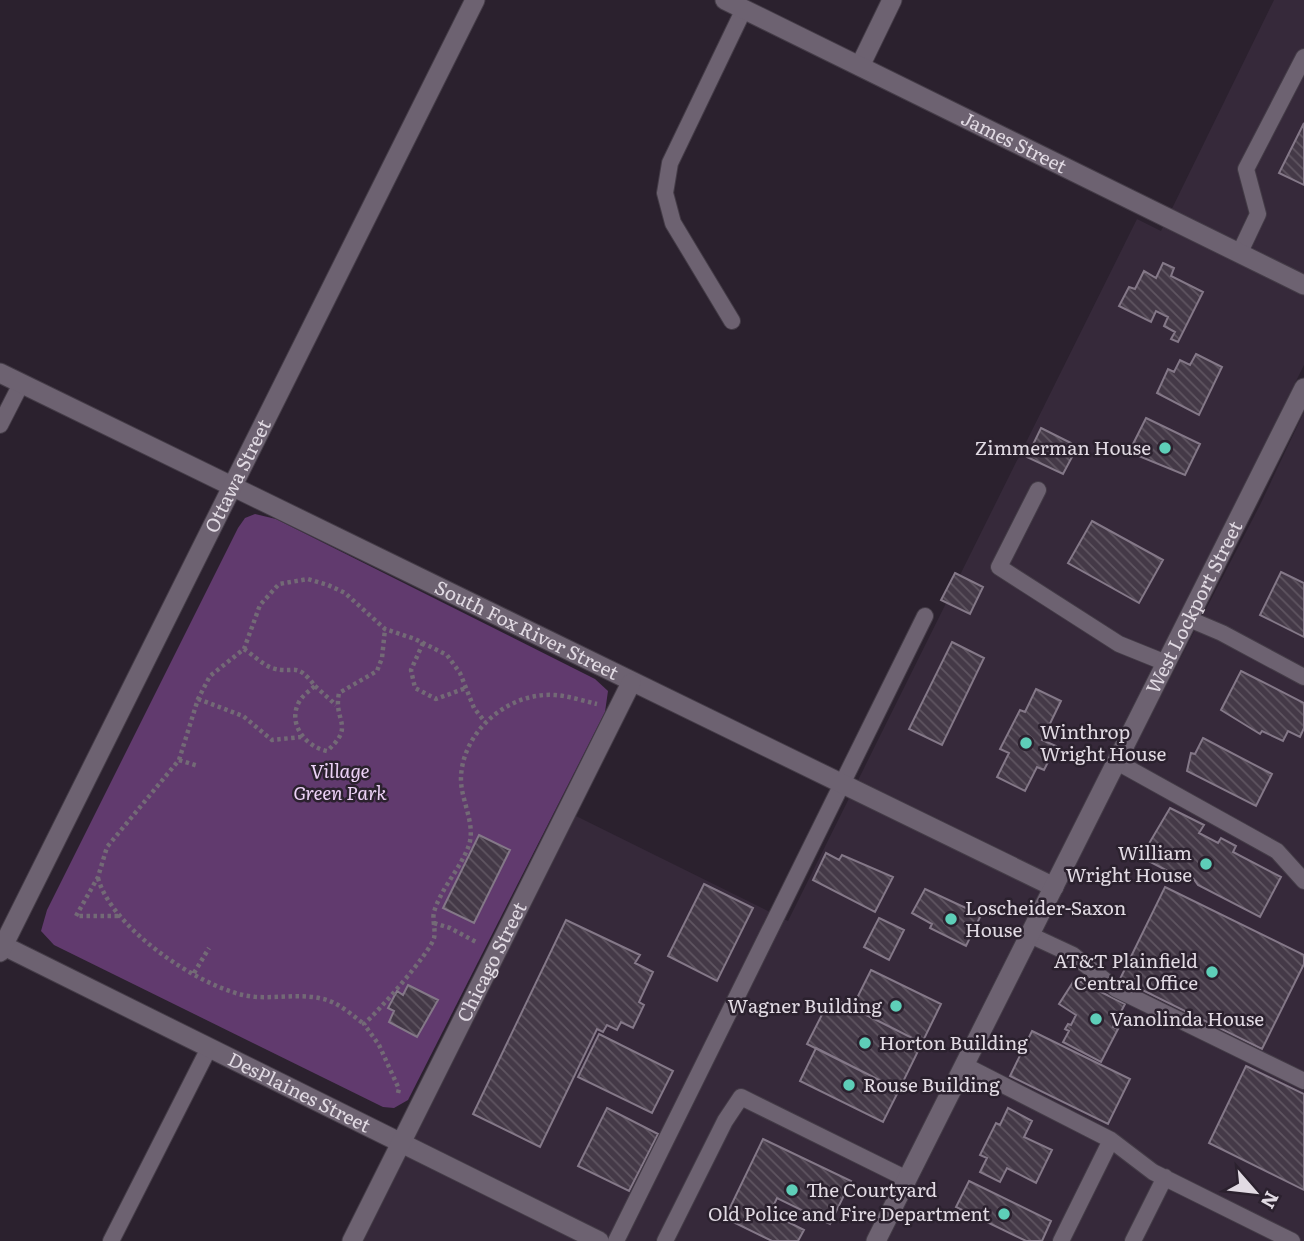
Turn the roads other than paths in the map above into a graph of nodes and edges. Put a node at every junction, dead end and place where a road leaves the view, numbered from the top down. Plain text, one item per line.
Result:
1 (475, 0) edge
2 (725, 0) edge
3 (892, 0) edge
4 (744, 9) junction
5 (1304, 57) edge
6 (860, 66) junction
7 (1240, 252) junction
8 (1304, 285) edge
9 (732, 321) dead end
10 (0, 373) edge
11 (21, 384) junction
12 (1304, 388) edge
13 (0, 425) edge
14 (232, 485) junction
15 (1038, 490) dead end
16 (925, 616) dead end
17 (1189, 619) junction
18 (1166, 663) junction
19 (1304, 677) edge
20 (631, 683) junction
21 (1117, 762) junction
22 (842, 784) junction
23 (1304, 880) edge
24 (1054, 887) junction
25 (1030, 935) junction
26 (1, 947) edge
27 (209, 1048) junction
28 (964, 1065) junction
29 (1304, 1081) edge
30 (1111, 1140) junction
31 (400, 1143) junction
32 (1165, 1177) junction
33 (906, 1179) junction
34 (111, 1241) edge
35 (352, 1241) edge
36 (599, 1241) edge
37 (616, 1241) edge
38 (665, 1241) edge
39 (876, 1241) edge
40 (1061, 1241) edge
41 (1133, 1241) edge
42 (1292, 1241) edge

1 - 14 street, Ottawa Street
2 - 4 street, James Street
3 - 6 street
4 - 6 street, James Street
4 - 9 lane
5 - 7 lane
6 - 7 street, James Street
7 - 8 street, James Street
10 - 11 street, South Fox River Street
11 - 13 lane
11 - 14 street, South Fox River Street
12 - 17 street, West Lockport Street
14 - 20 street, South Fox River Street
14 - 26 street, Ottawa Street
15 - 18 lane
16 - 22 lane
17 - 18 street, West Lockport Street
17 - 19 lane
18 - 21 street, West Lockport Street
20 - 22 street, South Fox River Street
20 - 31 street, Chicago Street
21 - 23 lane
21 - 24 street, West Lockport Street
22 - 24 street, South Fox River Street
22 - 37 lane
24 - 25 street, West Lockport Street
25 - 28 street, West Lockport Street
25 - 29 lane
26 - 27 street, DesPlaines Street
27 - 31 street, DesPlaines Street
27 - 34 lane
28 - 30 lane
28 - 33 street, West Lockport Street
30 - 32 lane
30 - 40 lane
31 - 35 street, Chicago Street
31 - 36 street, DesPlaines Street
32 - 41 lane
32 - 42 lane
33 - 38 lane
33 - 39 street, West Lockport Street

